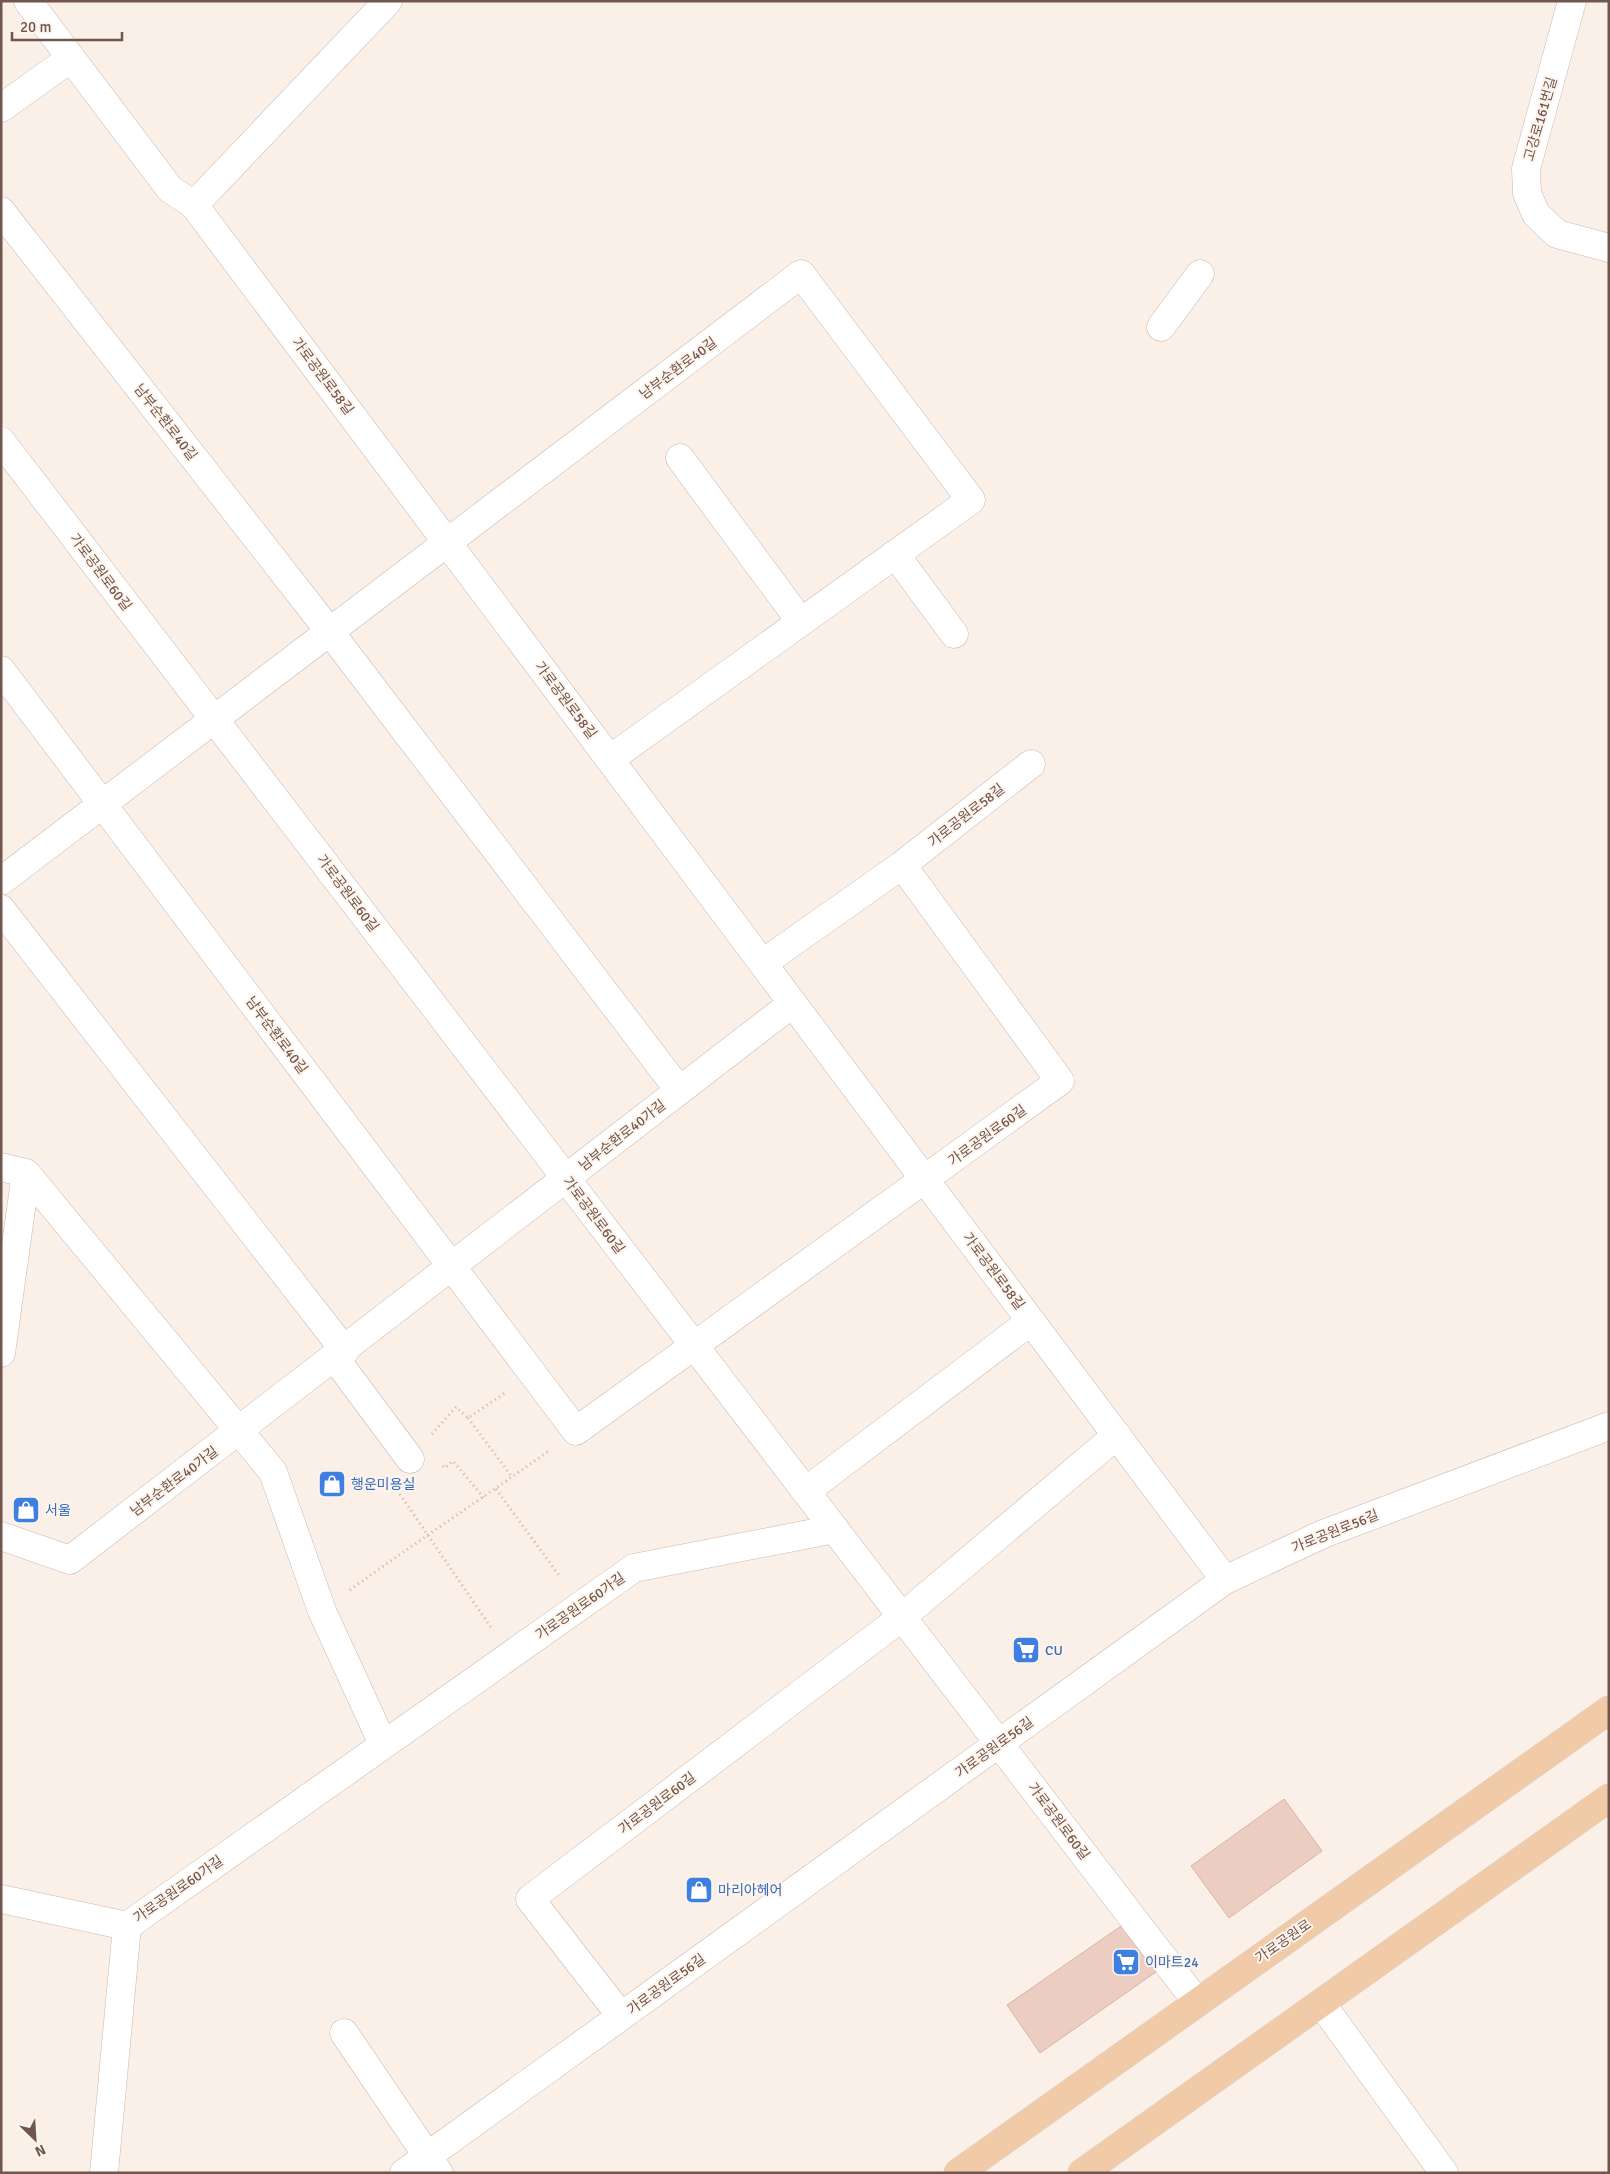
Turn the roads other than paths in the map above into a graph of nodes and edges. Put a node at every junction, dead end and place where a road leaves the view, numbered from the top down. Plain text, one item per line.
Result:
1 (28, 1) edge
2 (388, 1) edge
3 (1572, 1) edge
4 (71, 58) junction
5 (1, 108) edge
6 (194, 204) junction
7 (1, 211) edge
8 (1609, 248) edge
9 (1200, 274) dead end
10 (1160, 327) dead end
11 (1, 441) edge
12 (680, 458) dead end
13 (448, 543) junction
14 (895, 554) junction
15 (800, 622) junction
16 (330, 632) junction
17 (954, 634) dead end
18 (1, 670) edge
19 (214, 719) junction
20 (610, 759) junction
21 (1031, 764) dead end
22 (103, 804) junction
23 (902, 866) junction
24 (1, 881) edge
25 (1, 909) edge
26 (763, 963) junction
27 (793, 1004) junction
28 (679, 1090) junction
29 (14, 1170) edge
30 (566, 1178) junction
31 (926, 1180) junction
32 (452, 1266) junction
33 (1031, 1321) junction
34 (694, 1346) junction
35 (1, 1353) edge
36 (340, 1354) junction
37 (1609, 1426) edge
38 (240, 1431) junction
39 (1116, 1435) junction
40 (416, 1452) road end
41 (806, 1491) junction
42 (835, 1529) junction
43 (1, 1536) edge
44 (1225, 1580) junction
45 (902, 1617) junction
46 (1609, 1710) edge
47 (999, 1743) junction
48 (382, 1744) junction
49 (1609, 1798) edge
50 (1, 1899) edge
51 (127, 1926) junction
52 (1197, 2002) junction
53 (1321, 2003) junction
54 (621, 2016) junction
55 (344, 2033) dead end
56 (434, 2164) edge
57 (104, 2173) edge
58 (404, 2173) edge
59 (958, 2173) edge
60 (1082, 2173) edge
61 (1444, 2173) edge

1 - 4 street, 가로공원로58길
2 - 6 street
3 - 8 street, 고강로161번길
4 - 5 street
4 - 6 street, 가로공원로58길
6 - 13 street, 가로공원로58길
7 - 16 street, 남부순환로40길
9 - 10 street
11 - 19 street, 가로공원로60길
12 - 15 street
13 - 14 street, 남부순환로40길
13 - 16 street, 남부순환로40길
13 - 20 street, 가로공원로58길
14 - 15 street
14 - 17 street
15 - 20 street
16 - 19 street, 남부순환로40길
16 - 28 street, 남부순환로40길
18 - 22 street, 남부순환로40길
19 - 22 street, 남부순환로40길
19 - 30 street, 가로공원로60길
20 - 26 street, 가로공원로58길
21 - 23 street, 가로공원로58길
22 - 24 street, 남부순환로40길
22 - 32 street, 남부순환로40길
23 - 26 street, 가로공원로58길
23 - 31 street, 가로공원로60길
25 - 36 street
26 - 27 street, 가로공원로58길
27 - 28 street, 남부순환로40가길
27 - 31 street, 가로공원로58길
28 - 30 street, 남부순환로40가길
29 - 35 street
29 - 38 street
30 - 32 street, 남부순환로40가길
30 - 34 street, 가로공원로60길
31 - 33 street, 가로공원로58길
31 - 34 street, 가로공원로60길
32 - 34 street, 가로공원로60길
32 - 36 street, 남부순환로40가길
33 - 39 street, 가로공원로58길
33 - 41 street
34 - 41 street, 가로공원로60길
36 - 38 street, 남부순환로40가길
36 - 40 street
37 - 44 street, 가로공원로56길
38 - 43 street, 남부순환로40가길
38 - 48 street
39 - 44 street, 가로공원로58길
39 - 45 street, 가로공원로60길
41 - 42 street, 가로공원로60길
42 - 45 street, 가로공원로60길
42 - 48 street, 가로공원로60가길
44 - 47 street, 가로공원로56길
45 - 47 street, 가로공원로60길
45 - 54 street, 가로공원로60길
46 - 52 main road, 가로공원로
47 - 52 street, 가로공원로60길
47 - 54 street, 가로공원로56길
48 - 51 street, 가로공원로60가길
49 - 53 main road
50 - 51 street
51 - 57 street, 가로공원로60가길
52 - 59 main road, 가로공원로
53 - 60 main road
53 - 61 street
54 - 56 street, 가로공원로56길
55 - 56 street
56 - 58 street, 가로공원로56길

